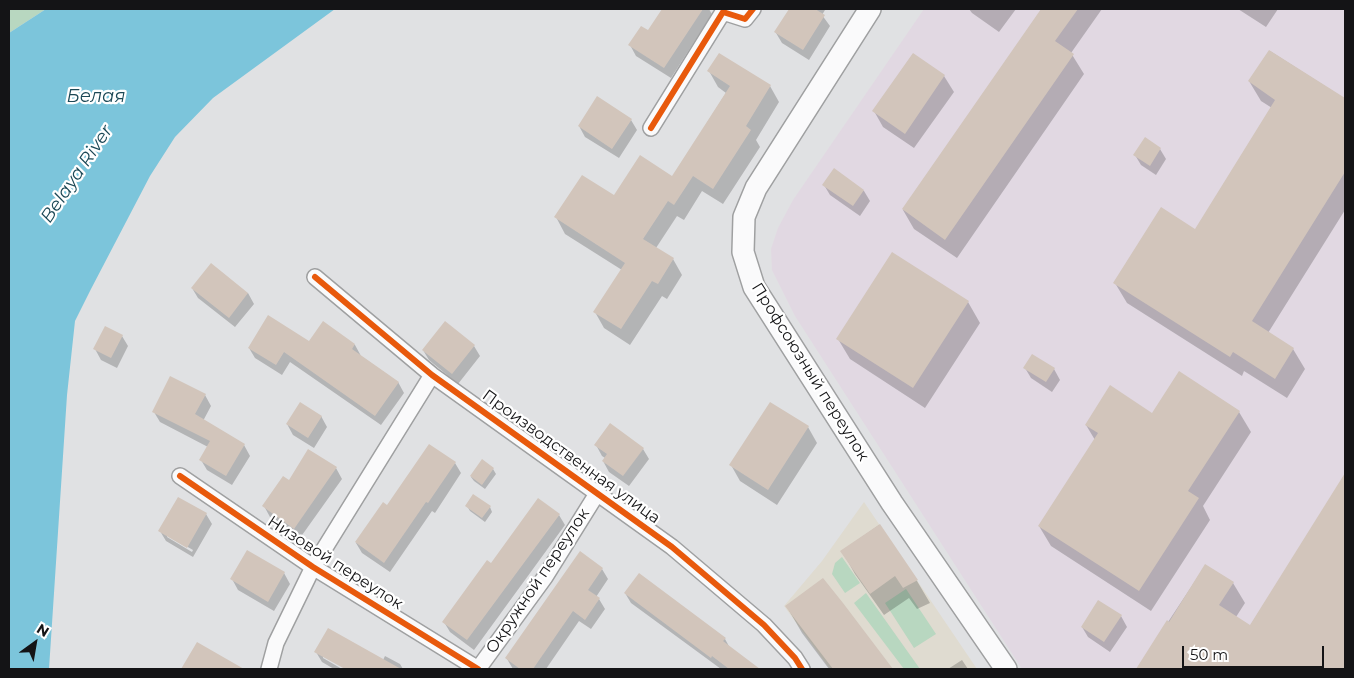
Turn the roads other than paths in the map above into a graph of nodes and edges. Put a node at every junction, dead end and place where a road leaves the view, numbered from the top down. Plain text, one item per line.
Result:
1 (753, 9) edge
2 (870, 9) edge
3 (651, 128) dead end
4 (315, 277) dead end
5 (432, 375) junction
6 (180, 476) dead end
7 (598, 492) junction
8 (313, 567) junction
9 (269, 669) edge
10 (478, 669) edge
11 (802, 669) edge
12 (1006, 669) edge

1 - 3 street
2 - 12 main road, Профсоюзный переулок
4 - 5 street, Производственная улица
5 - 7 street, Производственная улица
5 - 8 street
6 - 8 street, Низовой переулок
7 - 10 street, Окружной переулок
7 - 11 street, Производственная улица
8 - 9 street
8 - 10 street, Низовой переулок

